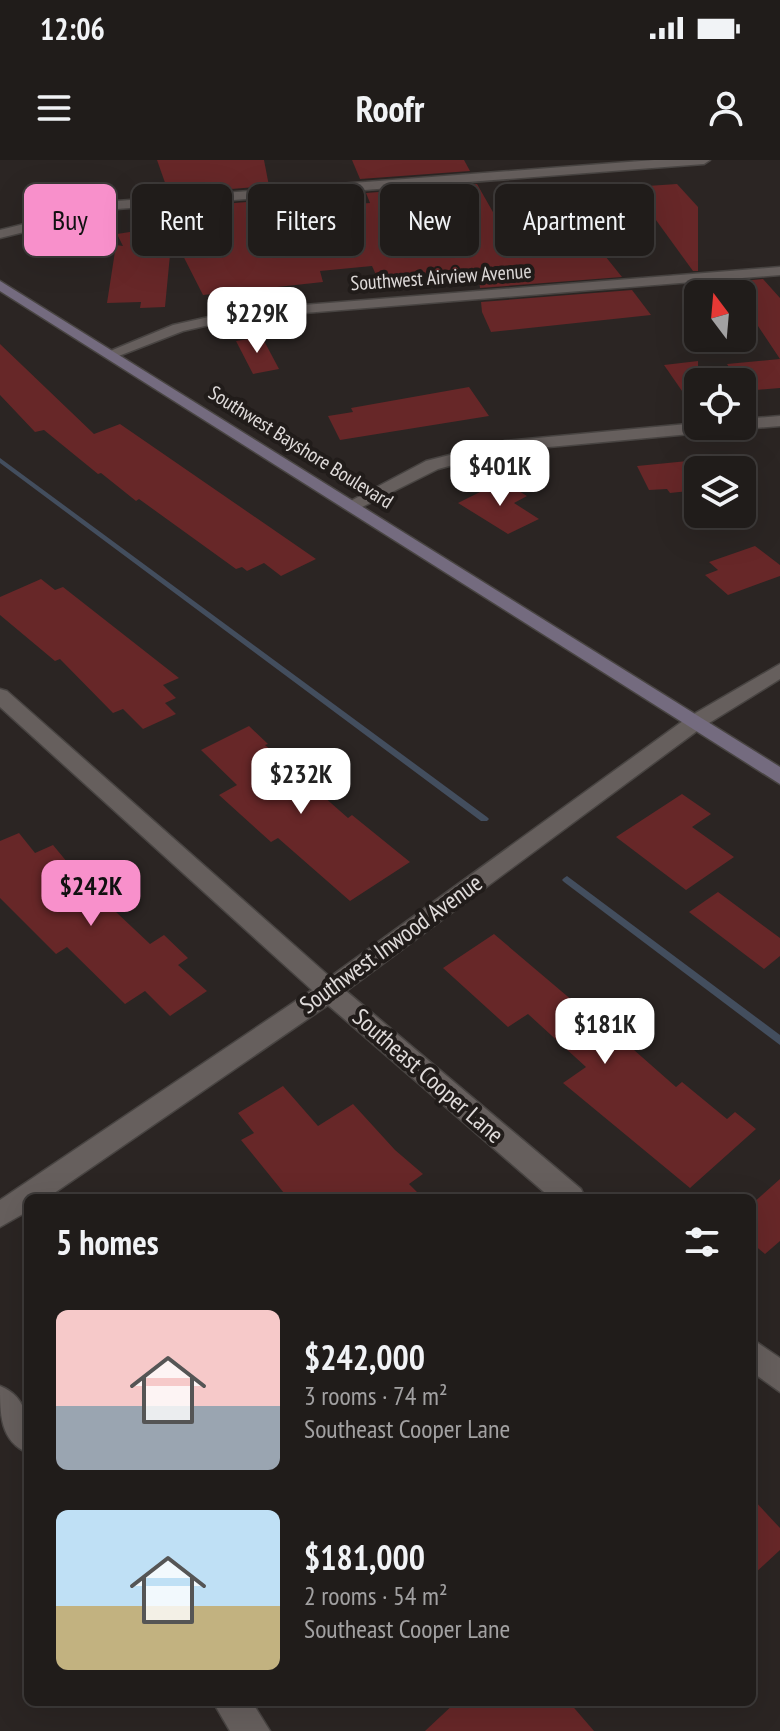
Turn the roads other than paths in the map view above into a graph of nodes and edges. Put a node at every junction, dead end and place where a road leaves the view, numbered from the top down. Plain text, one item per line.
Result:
1 (704, 160) edge
2 (0, 234) edge
3 (780, 271) edge
4 (0, 285) edge
5 (111, 354) junction
6 (780, 421) edge
7 (756, 423) edge
8 (684, 430) edge
9 (352, 505) junction
10 (780, 670) edge
11 (0, 696) edge
12 (694, 723) junction
13 (780, 777) edge
14 (329, 991) junction
15 (31, 1194) edge
16 (566, 1194) edge
17 (24, 1199) edge
18 (0, 1215) edge
19 (756, 1356) edge
20 (780, 1377) edge
21 (0, 1401) edge
22 (24, 1433) edge
23 (233, 1706) edge
24 (252, 1731) edge

1 - 2 street
3 - 5 street, Southwest Airview Avenue
4 - 5 street, Southwest Bayshore Boulevard
5 - 9 street, Southwest Bayshore Boulevard
6 - 7 street
8 - 9 street
9 - 12 street, Southwest Bayshore Boulevard
10 - 12 street, Southwest Inwood Avenue
11 - 14 street, Southeast Cooper Lane
12 - 13 street, Southwest Bayshore Boulevard
12 - 14 street, Southwest Inwood Avenue
14 - 15 street, Southwest Inwood Avenue
14 - 16 street, Southeast Cooper Lane
17 - 18 street, Southwest Inwood Avenue
19 - 20 street
21 - 22 street
23 - 24 street

